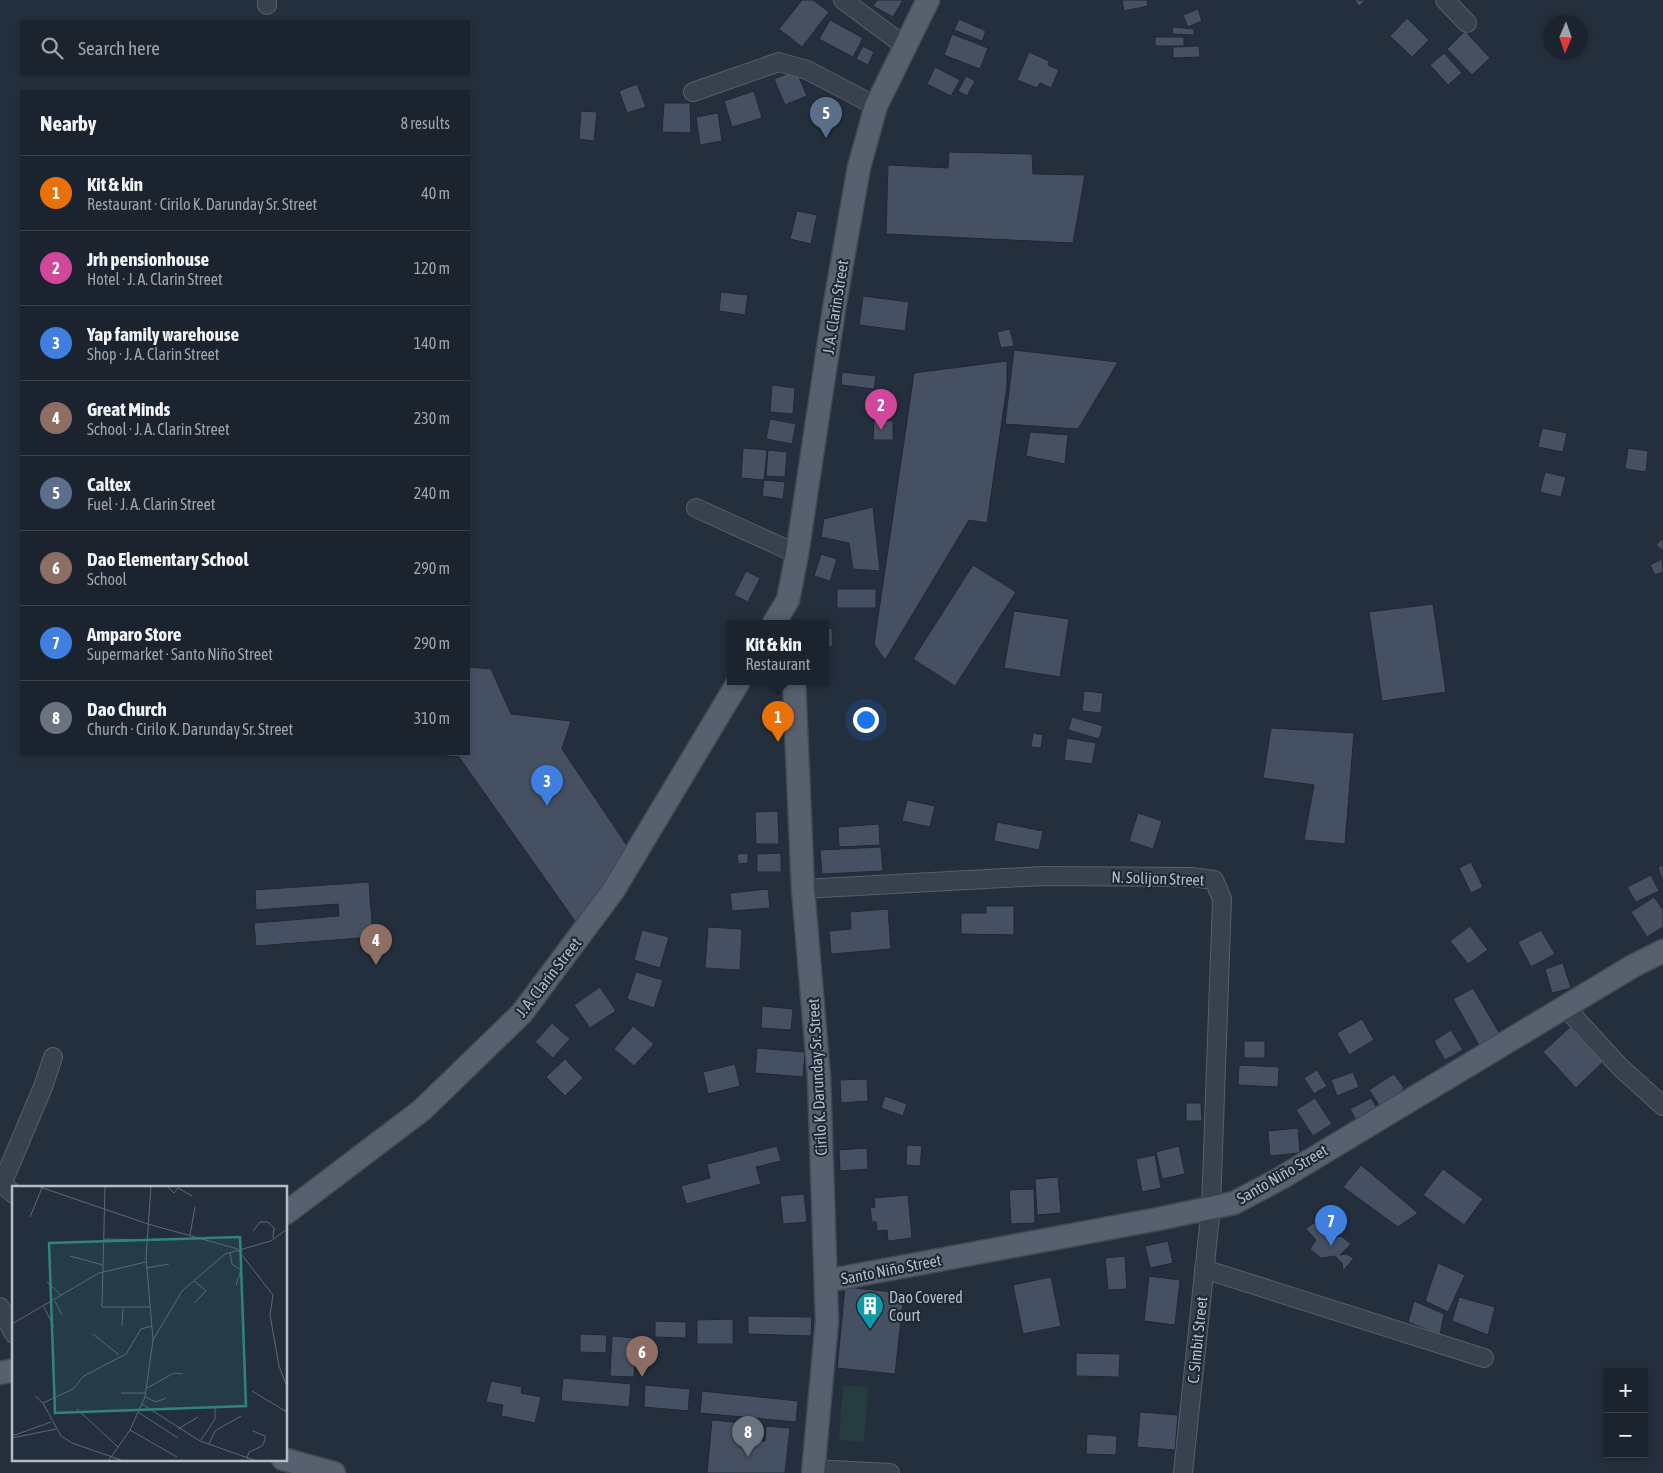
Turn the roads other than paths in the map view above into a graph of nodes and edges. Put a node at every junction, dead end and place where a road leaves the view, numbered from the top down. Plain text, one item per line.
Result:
1 (843, 0) edge
2 (928, 0) edge
3 (1445, 0) edge
4 (1468, 23) dead end
5 (905, 46) junction
6 (693, 92) dead end
7 (876, 106) junction
8 (696, 508) dead end
9 (797, 554) junction
10 (788, 600) junction
11 (776, 620) edge
12 (790, 620) edge
13 (738, 685) edge
14 (794, 685) edge
15 (803, 889) junction
16 (1663, 951) edge
17 (1565, 1007) junction
18 (53, 1057) dead end
19 (1663, 1106) edge
20 (12, 1192) edge
21 (1211, 1207) junction
22 (288, 1211) edge
23 (1204, 1269) junction
24 (826, 1281) junction
25 (0, 1307) edge
26 (12, 1330) edge
27 (1484, 1358) dead end
28 (287, 1460) edge
29 (813, 1471) edge
30 (334, 1473) edge
31 (890, 1473) edge
32 (1183, 1473) edge

1 - 5 street
2 - 5 main road, J. A. Clarin Street
3 - 4 street
5 - 7 main road, J. A. Clarin Street
6 - 7 street
7 - 9 main road, J. A. Clarin Street
8 - 9 street
9 - 10 main road, J. A. Clarin Street
10 - 11 main road, J. A. Clarin Street
10 - 12 main road
13 - 22 main road, J. A. Clarin Street
14 - 15 main road, Cirilo K. Darunday Sr. Street
15 - 21 street, N. Solijon Street
15 - 24 main road, Cirilo K. Darunday Sr. Street
16 - 17 main road, Santo Niño Street
17 - 19 street
17 - 21 main road, Santo Niño Street
18 - 20 street
21 - 23 street, C. Simbit Street
21 - 24 main road, Santo Niño Street
23 - 27 street
23 - 32 street, C. Simbit Street
24 - 29 main road, Cirilo K. Darunday Sr. Street
25 - 26 street
28 - 30 main road
29 - 31 street

